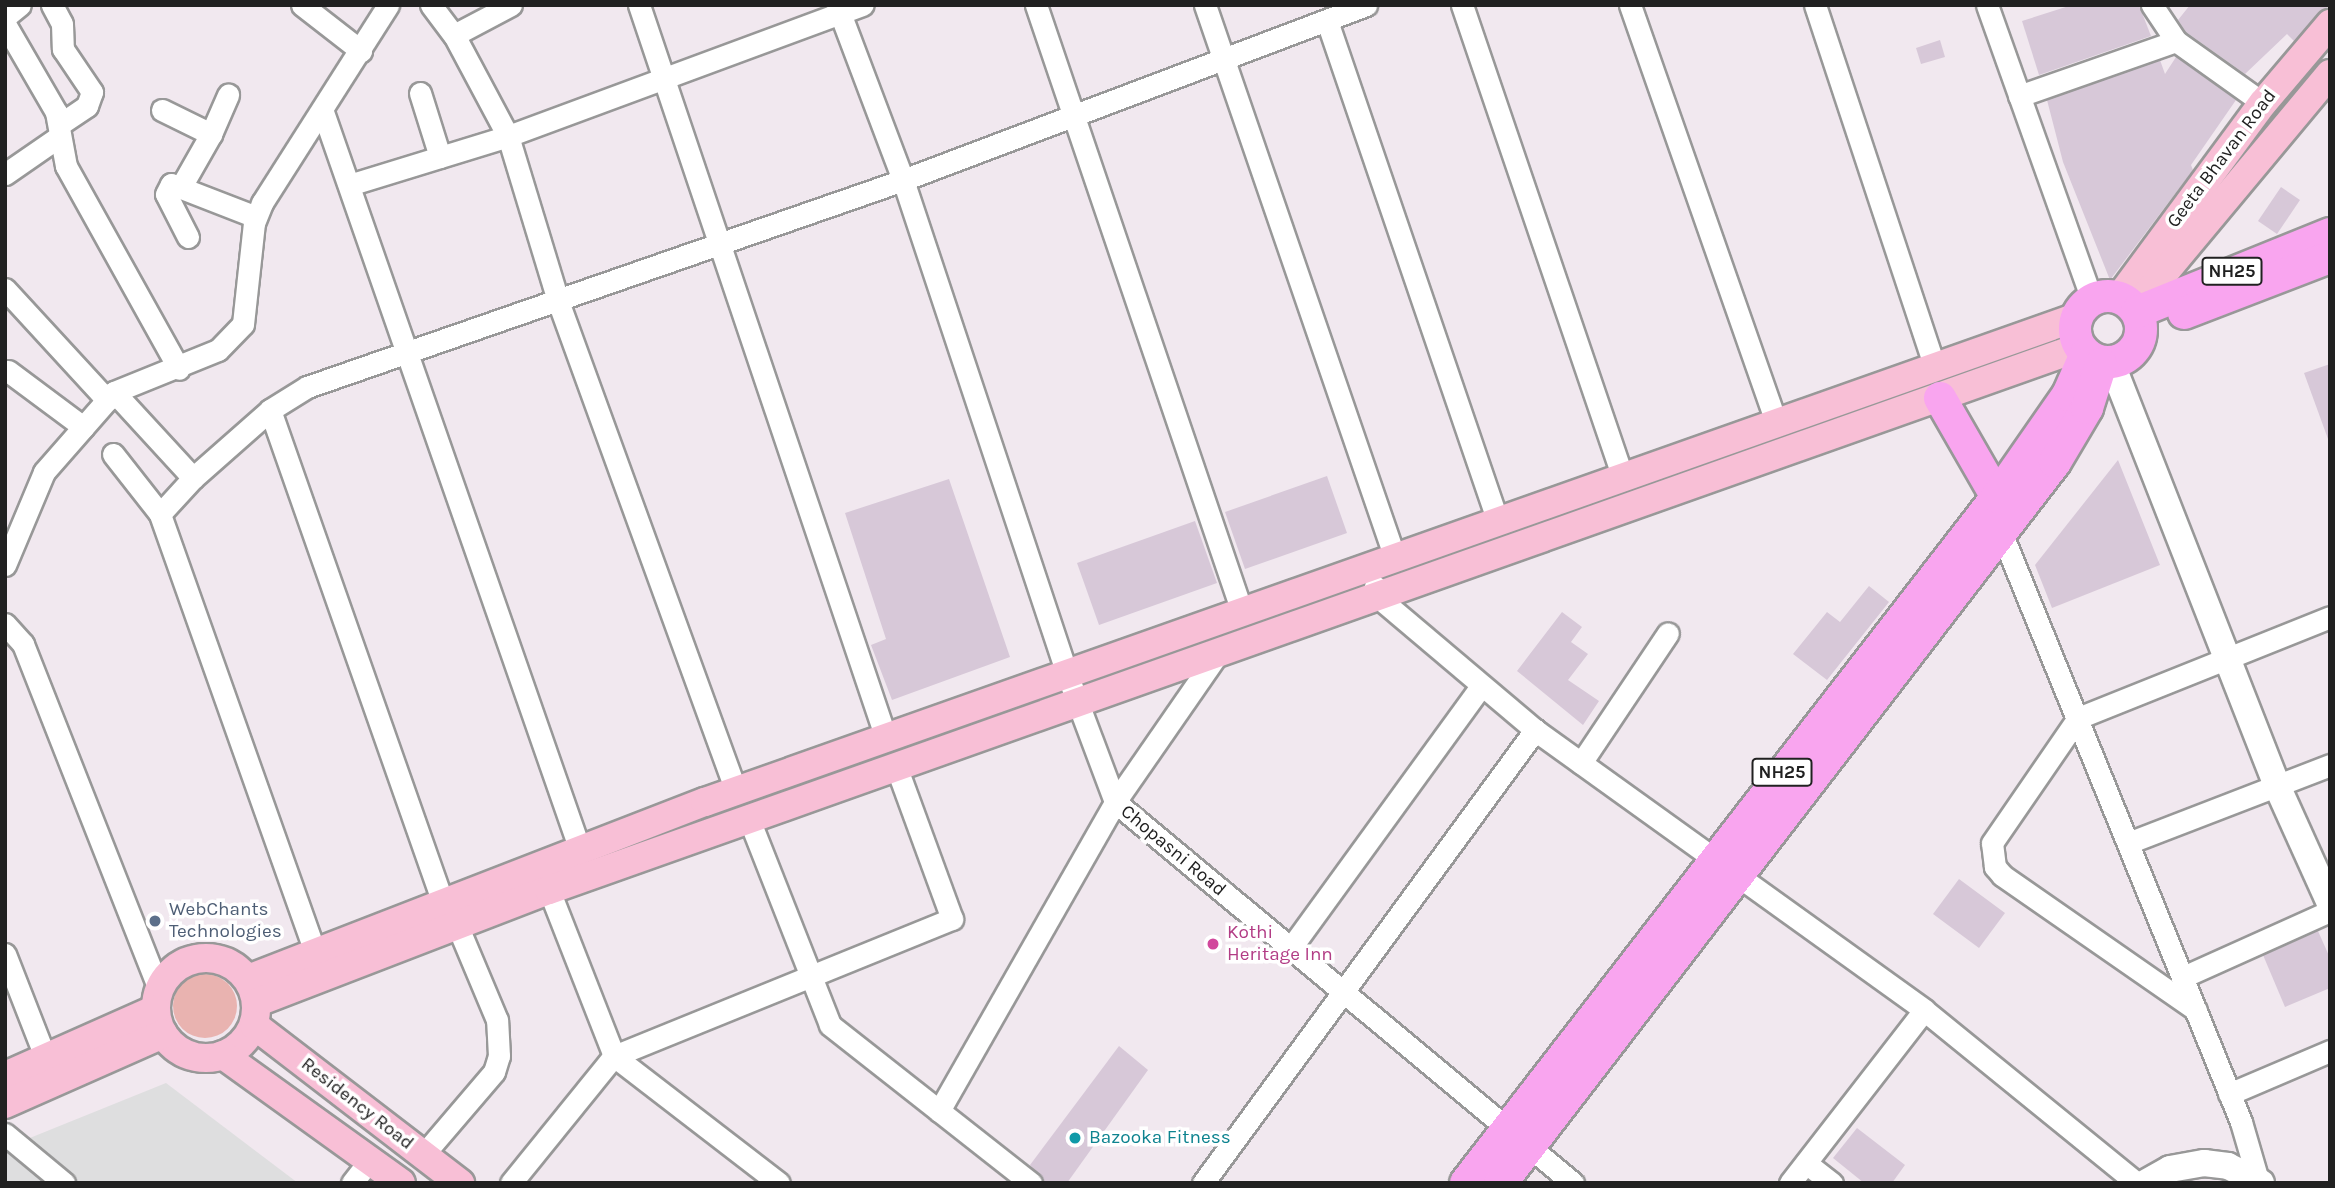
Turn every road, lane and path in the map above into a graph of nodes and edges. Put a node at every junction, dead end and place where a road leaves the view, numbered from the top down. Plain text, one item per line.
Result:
1 (20, 5) edge
2 (52, 5) edge
3 (302, 5) edge
4 (388, 5) edge
5 (431, 5) edge
6 (511, 5) edge
7 (639, 5) edge
8 (863, 5) edge
9 (1036, 5) edge
10 (1205, 5) edge
11 (1366, 5) edge
12 (1462, 5) edge
13 (1630, 5) edge
14 (1815, 5) edge
15 (1987, 5) edge
16 (2152, 5) edge
17 (839, 9) edge
18 (5, 17) edge
19 (1327, 21) junction
20 (5, 24) edge
21 (2330, 24) edge
22 (454, 35) junction
23 (2176, 41) junction
24 (360, 51) junction
25 (1225, 62) junction
26 (666, 77) junction
27 (2328, 78) edge
28 (420, 93) dead end
29 (228, 95) dead end
30 (2020, 96) junction
31 (2263, 103) junction
32 (162, 110) dead end
33 (323, 112) junction
34 (1077, 116) junction
35 (60, 130) junction
36 (211, 134) junction
37 (508, 136) junction
38 (440, 157) junction
39 (5, 174) edge
40 (903, 180) junction
41 (182, 185) junction
42 (349, 185) junction
43 (256, 217) junction
44 (2330, 234) edge
45 (188, 237) dead end
46 (720, 243) junction
47 (2330, 257) edge
48 (5, 289) edge
49 (558, 301) junction
50 (2108, 329) junction
51 (410, 353) junction
52 (1935, 367) junction
53 (179, 369) junction
54 (8, 371) dead end
55 (110, 396) junction
56 (1940, 398) junction
57 (270, 410) junction
58 (1776, 423) junction
59 (83, 427) junction
60 (113, 453) dead end
61 (1623, 477) junction
62 (193, 478) junction
63 (1997, 497) junction
64 (160, 514) junction
65 (1498, 522) junction
66 (2001, 532) junction
67 (1395, 558) junction
68 (6, 561) edge
69 (1369, 568) junction
70 (1379, 598) junction
71 (1242, 612) junction
72 (2330, 617) edge
73 (5, 624) edge
74 (1668, 633) dead end
75 (1219, 652) junction
76 (2227, 659) junction
77 (1067, 674) junction
78 (1481, 686) junction
79 (1077, 703) junction
80 (2078, 718) junction
81 (1535, 730) junction
82 (886, 738) junction
83 (1581, 763) junction
84 (2330, 765) edge
85 (896, 766) junction
86 (2278, 788) junction
87 (736, 791) junction
88 (1115, 802) junction
89 (749, 819) junction
90 (2128, 843) junction
91 (580, 850) junction
92 (1724, 867) junction
93 (549, 890) junction
94 (2330, 903) edge
95 (2330, 911) edge
96 (450, 914) junction
97 (1290, 949) junction
98 (315, 952) junction
99 (5, 954) edge
100 (809, 973) junction
101 (2183, 977) junction
102 (1343, 994) junction
103 (254, 1002) junction
104 (1924, 1010) junction
105 (2196, 1010) junction
106 (159, 1011) junction
107 (2330, 1051) edge
108 (223, 1055) junction
109 (614, 1056) junction
110 (46, 1059) junction
111 (5, 1076) edge
112 (2229, 1094) junction
113 (5, 1104) edge
114 (939, 1111) junction
115 (5, 1134) edge
116 (1517, 1139) junction
117 (423, 1155) junction
118 (371, 1159) junction
119 (1806, 1163) junction
120 (2260, 1182) edge
121 (64, 1183) edge
122 (352, 1183) edge
123 (401, 1183) edge
124 (460, 1183) edge
125 (511, 1183) edge
126 (779, 1183) edge
127 (1031, 1183) edge
128 (1203, 1183) edge
129 (1466, 1183) edge
130 (1501, 1183) edge
131 (1573, 1183) edge
132 (1790, 1183) edge
133 (1832, 1183) edge
134 (2137, 1183) edge
135 (2145, 1183) edge

1 - 18 street
2 - 35 street
3 - 24 street
4 - 24 street
5 - 22 street
6 - 22 street
7 - 26 street
8 - 17 street
9 - 34 street
10 - 25 street
11 - 19 street
12 - 61 street
13 - 58 street
14 - 52 street
15 - 30 street
16 - 23 street
17 - 26 street
17 - 40 street, Chopasni Road
19 - 25 street
19 - 65 street
20 - 35 street
21 - 31 main road, Geeta Bhavan Road
22 - 37 street
23 - 30 street
23 - 31 street
24 - 33 street
25 - 34 street
25 - 67 street
26 - 37 street
26 - 46 street
27 - 50 main road, Geeta Bhavan Road
28 - 38 street
29 - 36 street
30 - 50 street
31 - 50 main road, Geeta Bhavan Road
32 - 36 street
33 - 42 street
33 - 43 street
34 - 40 street
34 - 71 street
35 - 39 street
35 - 53 street
36 - 41 street
37 - 38 street
37 - 49 street
38 - 42 street
40 - 46 street
40 - 77 street, Chopasni Road
41 - 43 street
41 - 45 street
42 - 51 street
43 - 53 street
44 - 50 main road, NH25
46 - 49 street
46 - 82 street
47 - 50 main road, NH25
48 - 55 street
49 - 51 street
49 - 87 street
50 - 52 main road
50 - 56 main road
50 - 63 main road, NH25
50 - 66 main road, NH25
50 - 76 street
51 - 57 street
51 - 91 street
52 - 58 main road
53 - 55 street
54 - 59 street
55 - 59 street
55 - 62 street
56 - 63 main road
56 - 70 main road
57 - 62 street
57 - 96 street
58 - 61 main road
59 - 68 street
60 - 64 street
61 - 65 main road
62 - 64 street
63 - 92 main road, NH25
64 - 98 street
65 - 67 main road
66 - 80 street
66 - 92 main road, NH25
67 - 69 main road
69 - 70 street
69 - 71 main road
70 - 75 main road
70 - 78 street
71 - 77 main road
72 - 76 street
73 - 106 street
74 - 83 street
75 - 79 main road
75 - 88 street
76 - 80 street
76 - 86 street
77 - 79 street, Chopasni Road
77 - 82 main road
78 - 81 street
78 - 97 street
79 - 85 main road
79 - 88 street, Chopasni Road
80 - 90 street
80 - 105 street
81 - 83 street
81 - 102 street
82 - 87 main road
83 - 92 street
84 - 86 street
85 - 89 main road
85 - 100 street
86 - 90 street
86 - 94 street
87 - 91 main road
88 - 97 street, Chopasni Road
88 - 114 street
89 - 93 main road
89 - 100 street
90 - 101 street
91 - 96 main road
92 - 104 street
92 - 116 main road, NH25
93 - 96 main road
93 - 109 street
95 - 101 street
96 - 98 main road
96 - 103 main road
96 - 117 street
97 - 102 street, Chopasni Road
98 - 103 main road
99 - 110 street
100 - 109 street
100 - 114 street
101 - 105 street
102 - 116 street, Chopasni Road
102 - 128 street
103 - 106 main road
103 - 108 main road
103 - 117 main road, Residency Road
104 - 119 street
104 - 134 street
105 - 112 street
106 - 108 main road
106 - 110 main road
106 - 113 main road
107 - 112 street
108 - 118 main road, Residency Road
109 - 125 street
109 - 126 street
110 - 111 main road
112 - 120 street
114 - 127 street
115 - 121 street
116 - 129 main road, NH25
116 - 130 main road, NH25
116 - 131 street, Chopasni Road
117 - 124 main road, Residency Road
118 - 122 street
118 - 123 main road, Residency Road
119 - 132 street
119 - 133 street
120 - 135 street

